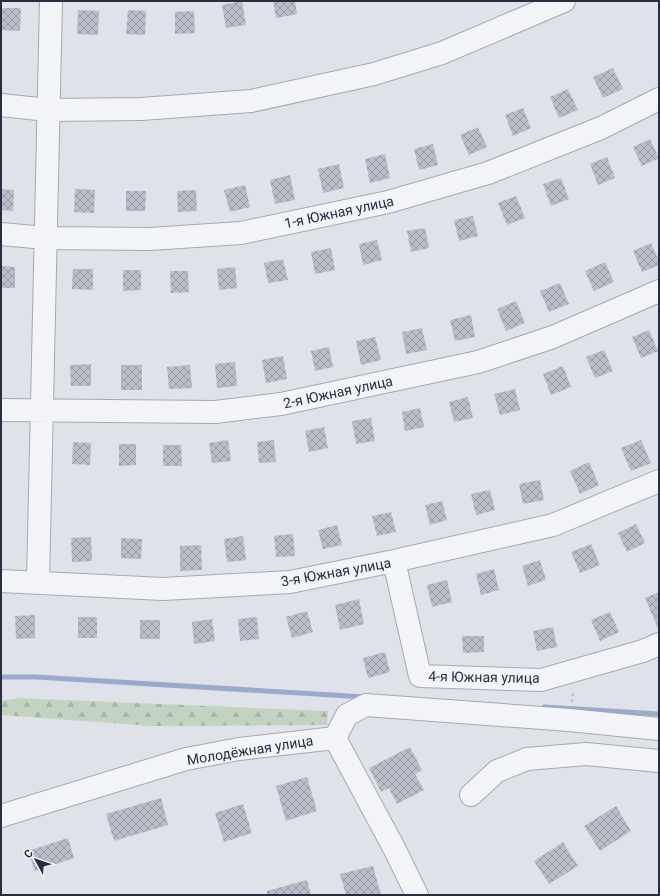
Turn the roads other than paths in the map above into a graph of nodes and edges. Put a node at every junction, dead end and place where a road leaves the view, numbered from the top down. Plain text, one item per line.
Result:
1 (51, 1) edge
2 (564, 1) edge
3 (659, 99) edge
4 (1, 105) edge
5 (48, 110) junction
6 (1, 234) edge
7 (45, 238) junction
8 (659, 291) edge
9 (1, 410) edge
10 (43, 411) junction
11 (659, 482) edge
12 (394, 561) junction
13 (1, 581) edge
14 (38, 582) junction
15 (659, 644) edge
16 (659, 729) edge
17 (335, 738) junction
18 (659, 761) edge
19 (471, 796) dead end
20 (1, 816) edge
21 (417, 895) edge

1 - 5 street
2 - 5 street
3 - 7 street, 1-я Южная улица
4 - 5 street
5 - 7 street
6 - 7 street, 1-я Южная улица
7 - 10 street
8 - 10 street, 2-я Южная улица
9 - 10 street, 2-я Южная улица
10 - 14 street
11 - 12 street, 3-я Южная улица
12 - 14 street, 3-я Южная улица
12 - 15 street, 4-я Южная улица
13 - 14 street, 3-я Южная улица
16 - 17 street
17 - 20 street, Молодёжная улица
17 - 21 street
18 - 19 street

